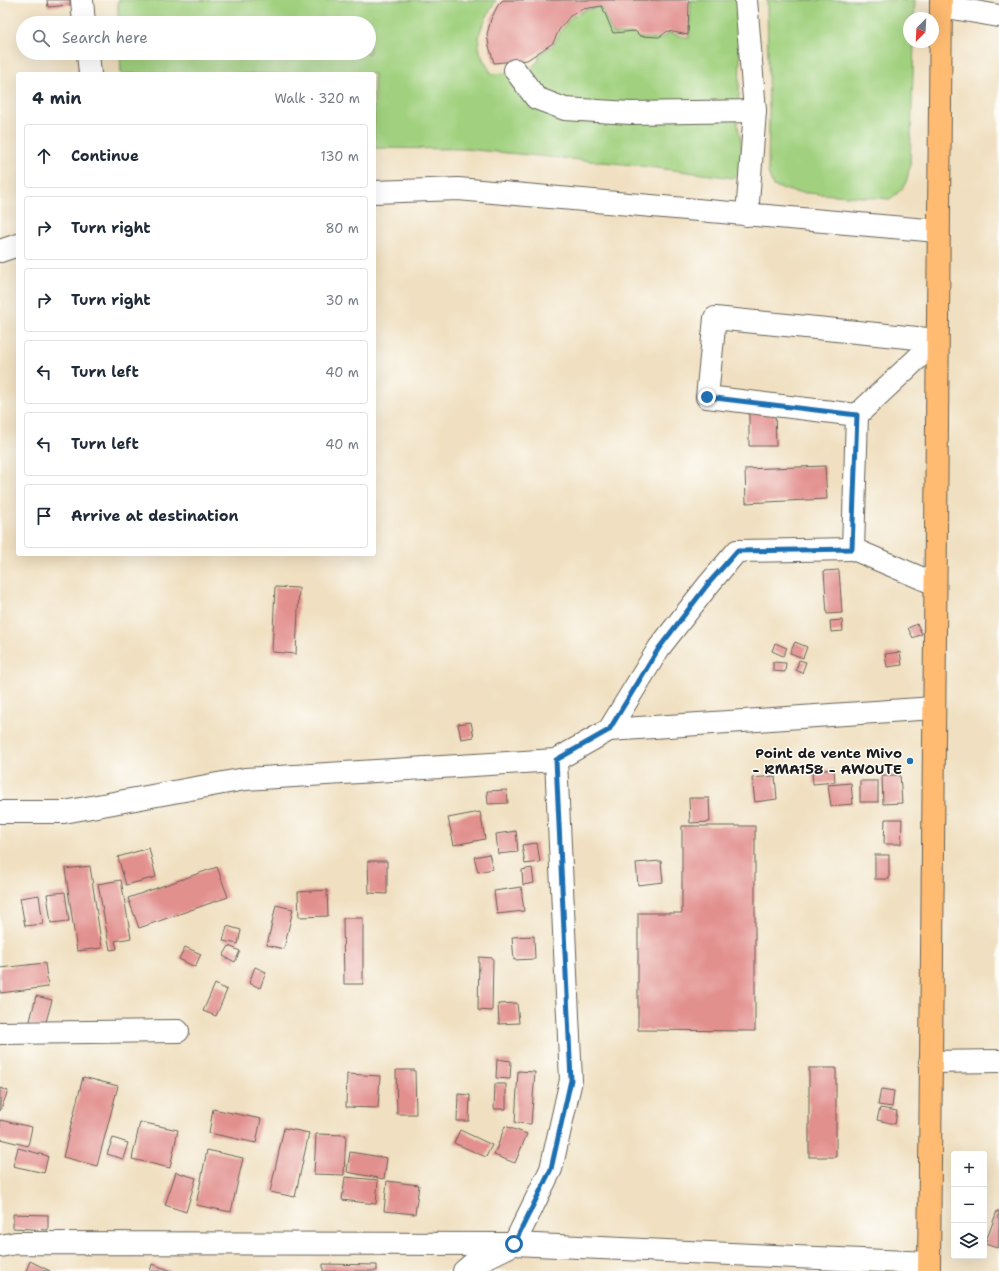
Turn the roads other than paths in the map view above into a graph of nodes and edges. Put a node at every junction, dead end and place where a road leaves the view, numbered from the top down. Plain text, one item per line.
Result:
1 (82, 0) edge
2 (746, 0) edge
3 (941, 3) edge
4 (83, 16) edge
5 (999, 16) edge
6 (89, 60) edge
7 (515, 70) dead end
8 (90, 72) edge
9 (756, 111) junction
10 (376, 192) edge
11 (747, 214) junction
12 (938, 231) junction
13 (16, 246) edge
14 (0, 251) edge
15 (937, 340) junction
16 (857, 415) junction
17 (852, 549) junction
18 (935, 584) junction
19 (934, 708) junction
20 (609, 730) junction
21 (556, 760) junction
22 (0, 812) edge
23 (178, 1031) dead end
24 (0, 1033) edge
25 (999, 1061) edge
26 (930, 1062) junction
27 (514, 1244) junction
28 (0, 1246) edge
29 (929, 1267) edge
30 (464, 1271) edge

1 - 4 street
2 - 9 street
3 - 5 street
3 - 12 highway
6 - 8 street
7 - 9 street
9 - 11 street
10 - 11 street
11 - 12 street
12 - 15 highway
13 - 14 street
15 - 16 street
15 - 16 street
15 - 18 highway
16 - 17 street
17 - 18 street
17 - 20 street
18 - 19 highway
19 - 20 street
19 - 26 highway
20 - 21 street
21 - 22 street
21 - 27 street
23 - 24 street
25 - 26 street
26 - 29 highway
27 - 28 street
27 - 29 street
27 - 30 street

